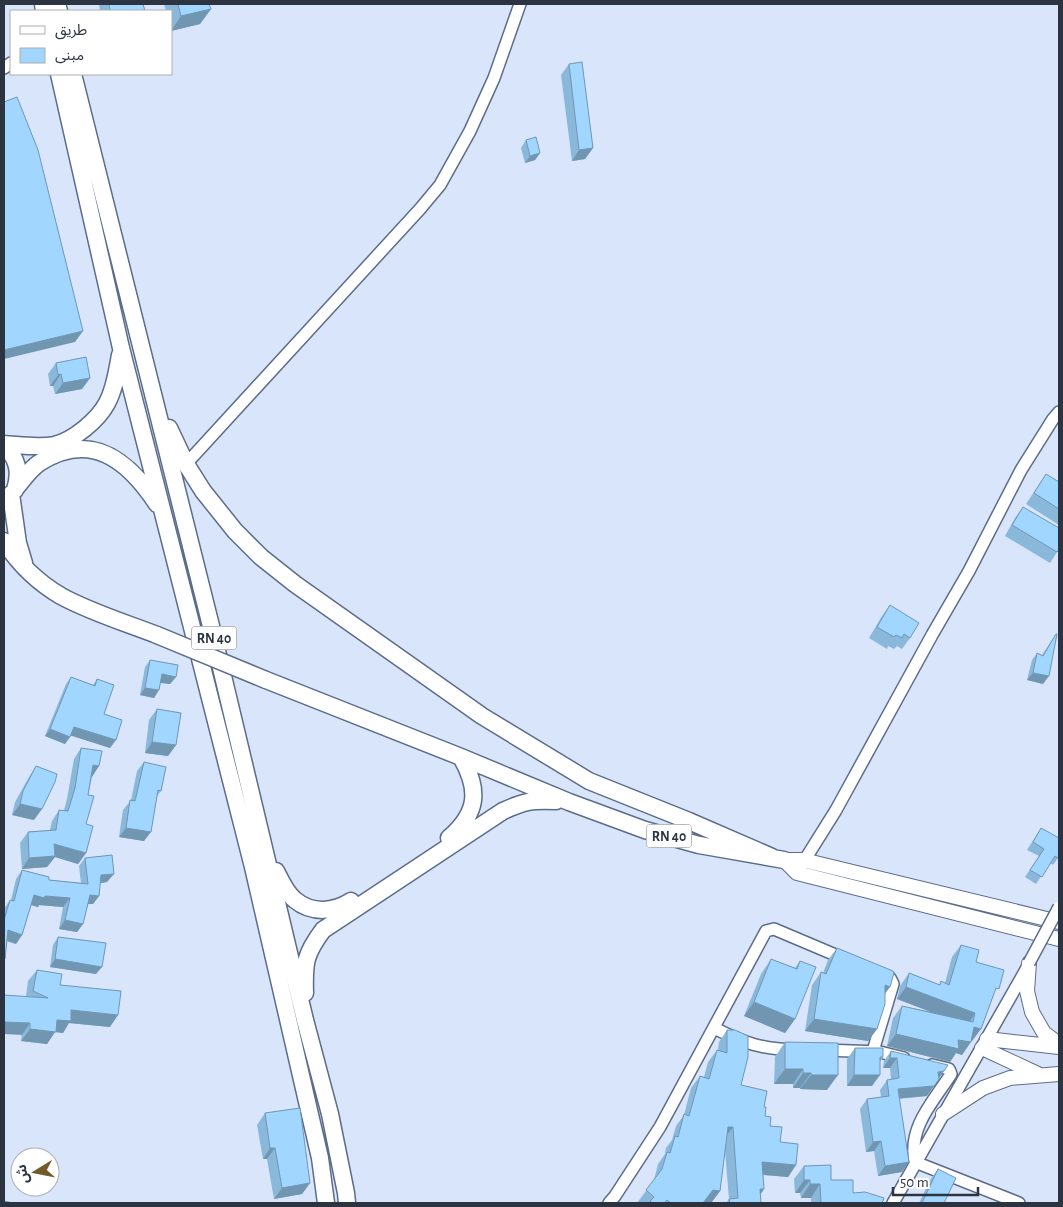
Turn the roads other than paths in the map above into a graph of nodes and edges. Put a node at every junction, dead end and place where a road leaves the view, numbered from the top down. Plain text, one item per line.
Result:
1 (526, 4) edge
2 (518, 9) edge
3 (59, 75) edge
4 (73, 75) edge
5 (121, 348) junction
6 (150, 382) junction
7 (1059, 412) edge
8 (4, 444) edge
9 (186, 464) junction
10 (10, 495) edge
11 (164, 516) junction
12 (4, 541) edge
13 (25, 567) junction
14 (461, 757) junction
15 (569, 802) junction
16 (264, 847) junction
17 (778, 859) junction
18 (800, 866) junction
19 (1059, 907) edge
20 (1059, 922) edge
21 (1059, 939) edge
22 (1029, 963) junction
23 (305, 1020) junction
24 (714, 1028) junction
25 (984, 1044) junction
26 (1059, 1045) edge
27 (873, 1051) junction
28 (1059, 1074) edge
29 (1040, 1075) junction
30 (943, 1114) junction
31 (915, 1162) junction
32 (326, 1203) edge
33 (347, 1203) edge
34 (609, 1203) edge
35 (893, 1203) edge
36 (1019, 1203) edge

1 - 2 street
2 - 9 street
3 - 5 highway, RN 40
4 - 6 highway, RN 40
5 - 8 highway
5 - 11 highway, RN 40
6 - 9 highway
6 - 16 highway, RN 40
7 - 18 street
8 - 10 highway
9 - 17 highway
10 - 11 highway
10 - 13 highway
11 - 32 highway, RN 40
12 - 13 highway
13 - 14 highway, RN 40, bridge
14 - 15 highway, RN 40
14 - 16 highway
15 - 17 highway, RN 40
15 - 23 highway
16 - 23 highway, RN 40
17 - 18 main road
18 - 20 main road
18 - 21 main road
19 - 22 street, bridge
22 - 25 street
22 - 26 main road
23 - 33 highway, RN 40
24 - 27 street
24 - 27 street
24 - 34 street
25 - 26 main road
25 - 29 main road
25 - 30 street
27 - 31 street
28 - 29 main road
29 - 30 main road
30 - 31 street
31 - 35 street
31 - 36 street

